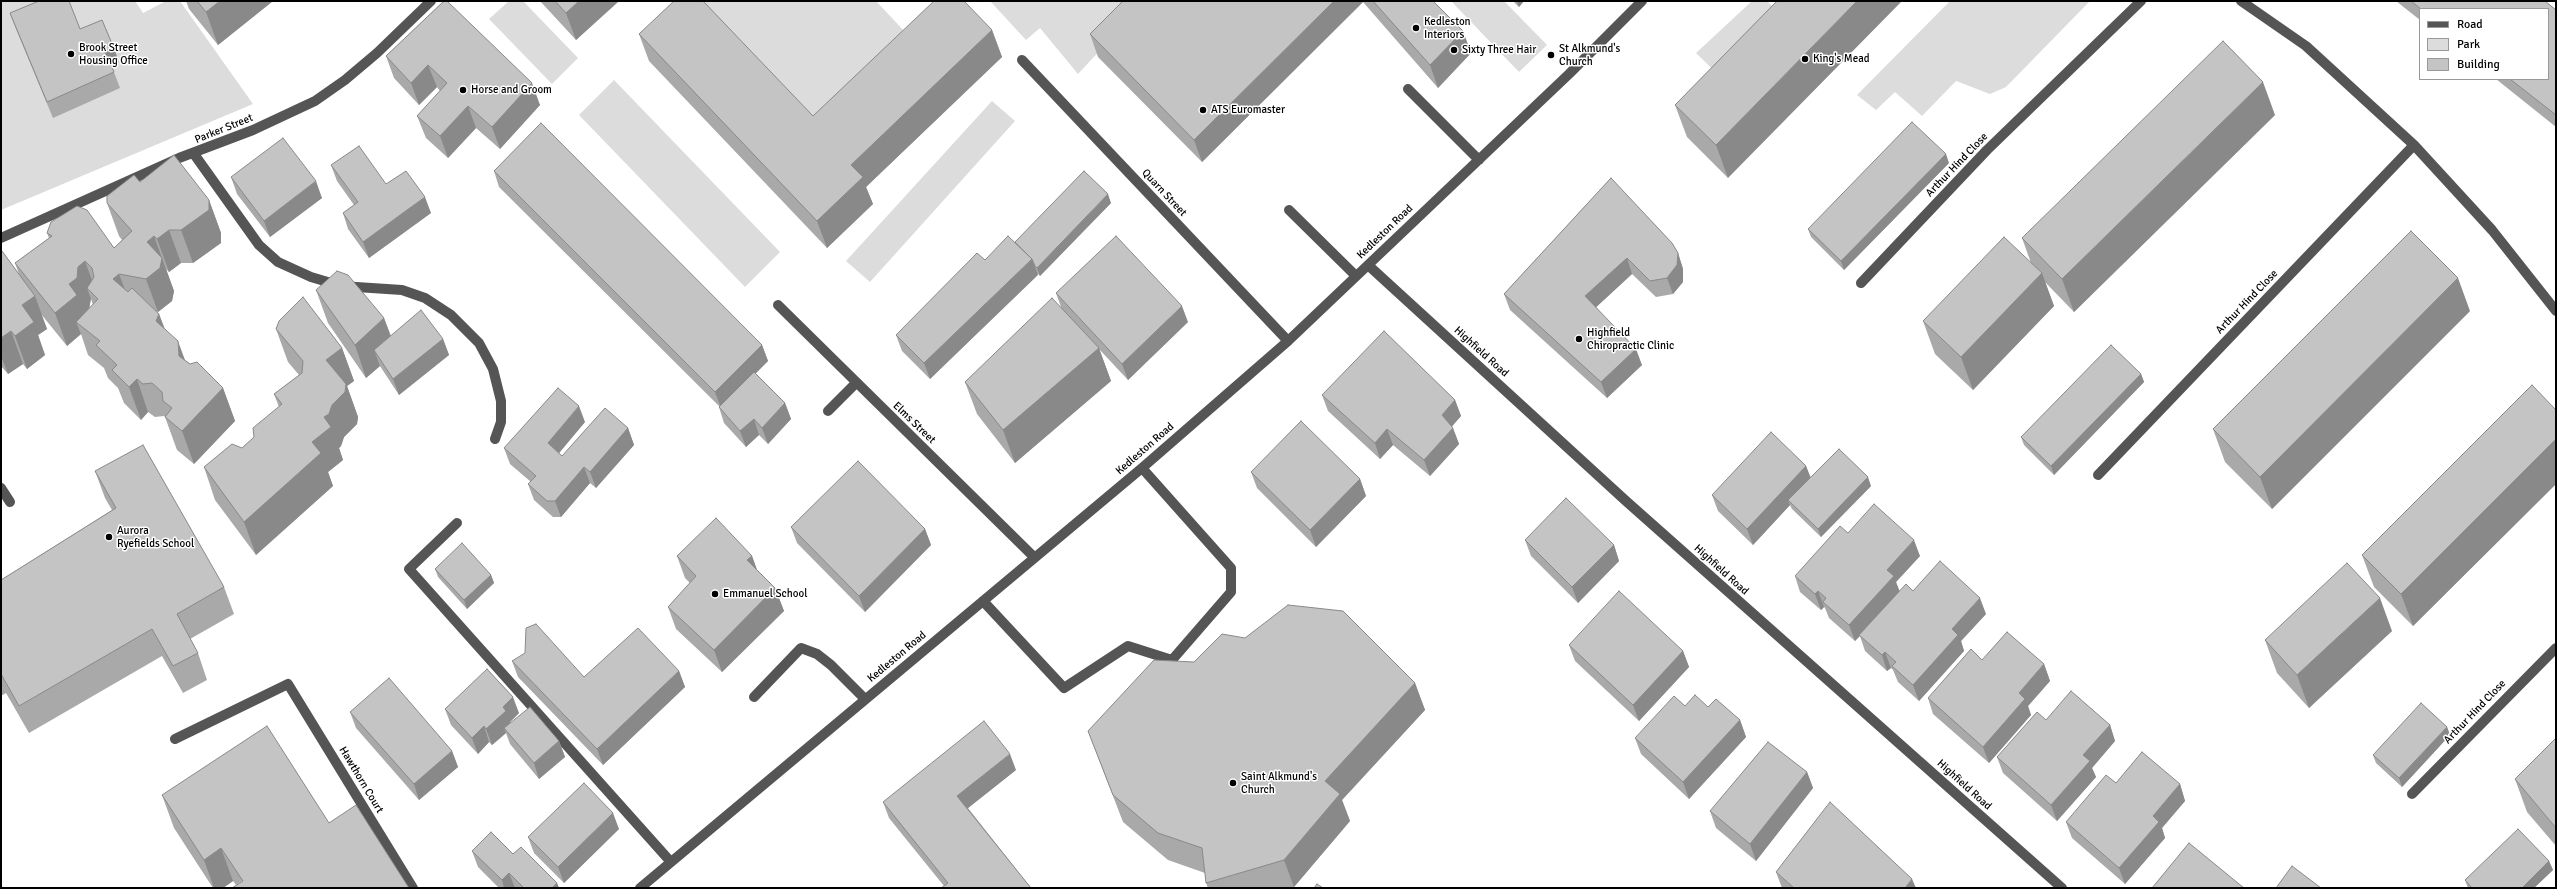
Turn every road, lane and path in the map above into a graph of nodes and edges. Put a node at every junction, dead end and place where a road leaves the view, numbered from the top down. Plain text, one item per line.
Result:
1 (431, 1) edge
2 (1642, 1) edge
3 (2141, 1) edge
4 (2241, 1) edge
5 (1022, 60) dead end
6 (1408, 89) dead end
7 (2414, 145) junction
8 (194, 154) junction
9 (1478, 160) junction
10 (1289, 210) dead end
11 (1, 238) edge
12 (1368, 265) junction
13 (1356, 276) junction
14 (1861, 283) dead end
15 (778, 305) dead end
16 (2556, 311) edge
17 (1288, 341) junction
18 (856, 383) junction
19 (828, 411) dead end
20 (495, 439) dead end
21 (1142, 468) junction
22 (2098, 475) dead end
23 (1, 488) edge
24 (10, 502) dead end
25 (457, 524) dead end
26 (1034, 557) junction
27 (983, 601) junction
28 (2556, 648) edge
29 (754, 696) dead end
30 (865, 699) junction
31 (175, 739) dead end
32 (2412, 794) dead end
33 (670, 861) junction
34 (413, 888) edge
35 (640, 888) edge
36 (2062, 888) edge

1 - 8 street, Parker Street
2 - 9 street, Kedleston Road
3 - 14 street, Arthur Hind Close
4 - 7 street
5 - 17 street, Quarn Street
6 - 9 street
7 - 16 street
7 - 22 street, Arthur Hind Close
8 - 11 street, Parker Street
8 - 20 street
9 - 12 street, Kedleston Road
10 - 13 street
12 - 13 street, Kedleston Road
12 - 36 street, Highfield Road
13 - 17 street, Kedleston Road
15 - 18 street, Elms Street
17 - 21 street, Kedleston Road
18 - 19 street
18 - 26 street, Elms Street
21 - 26 street, Kedleston Road
21 - 27 street
23 - 24 street
25 - 33 street
26 - 27 street, Kedleston Road
27 - 30 street, Kedleston Road
28 - 32 street, Arthur Hind Close
29 - 30 street
30 - 33 street, Kedleston Road
31 - 34 street, Hawthorn Court
33 - 35 street, Kedleston Road

